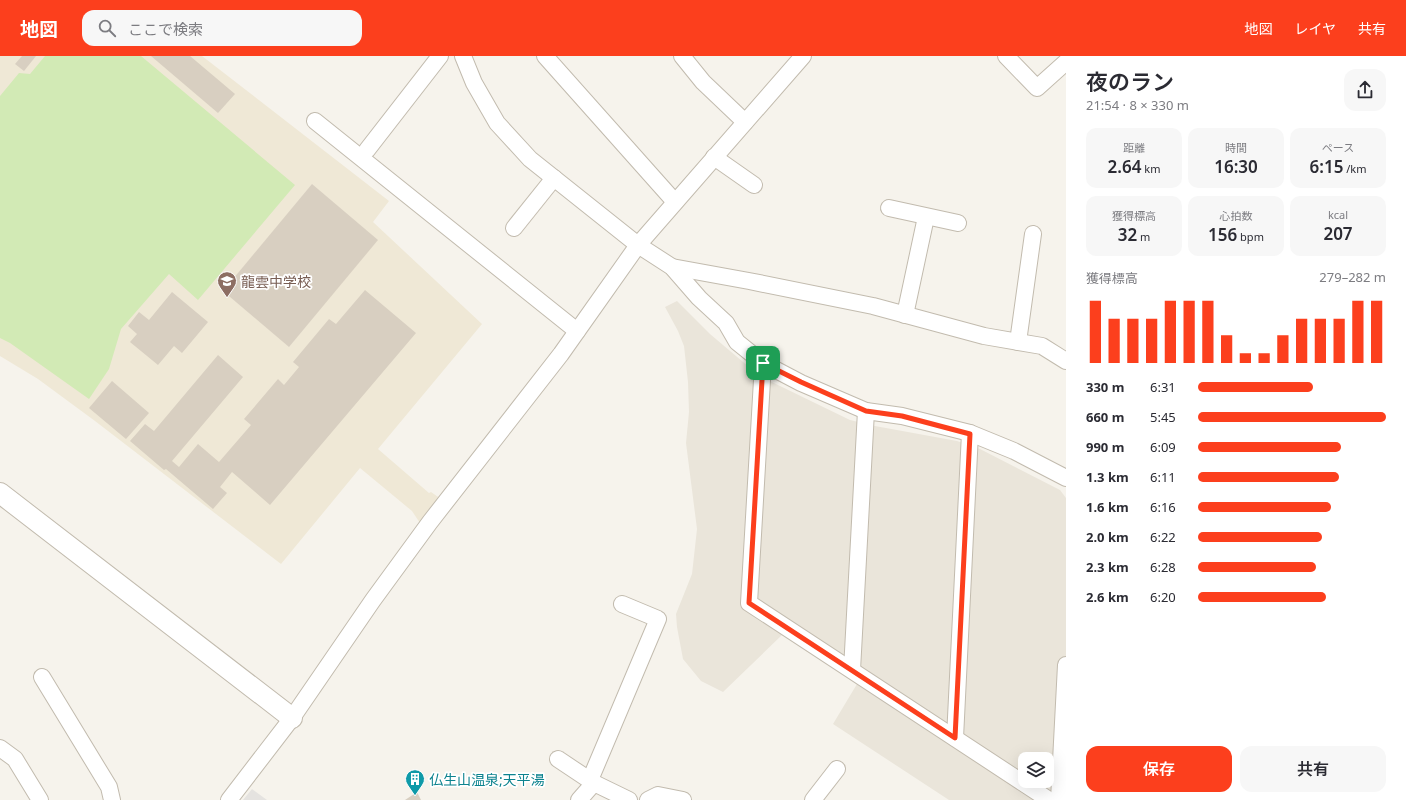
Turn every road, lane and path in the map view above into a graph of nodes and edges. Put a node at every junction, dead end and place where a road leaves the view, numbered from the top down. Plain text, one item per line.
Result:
1 (440, 56) edge
2 (463, 56) edge
3 (545, 56) edge
4 (682, 56) edge
5 (803, 56) edge
6 (1006, 56) edge
7 (1066, 62) edge
8 (315, 121) dead end
9 (745, 122) junction
10 (367, 150) dead end
11 (714, 157) junction
12 (554, 178) junction
13 (754, 185) dead end
14 (675, 202) junction
15 (889, 208) dead end
16 (926, 216) junction
17 (958, 223) dead end
18 (514, 228) dead end
19 (1033, 234) dead end
20 (638, 245) junction
21 (672, 267) junction
22 (905, 315) junction
23 (577, 332) junction
24 (1018, 342) junction
25 (1066, 361) edge
26 (763, 363) junction
27 (866, 411) junction
28 (970, 434) junction
29 (1066, 478) edge
30 (0, 493) edge
31 (622, 604) dead end
32 (1066, 665) edge
33 (852, 670) junction
34 (42, 677) dead end
35 (292, 718) junction
36 (955, 738) junction
37 (0, 748) edge
38 (558, 759) dead end
39 (837, 768) dead end
40 (592, 781) junction
41 (40, 800) edge
42 (112, 800) edge
43 (229, 800) edge
44 (580, 800) edge
45 (629, 800) edge
46 (648, 800) edge
47 (683, 800) edge
48 (813, 800) edge
49 (1049, 800) edge
50 (1059, 800) edge

1 - 10 street
2 - 12 street
3 - 14 street
4 - 9 street
5 - 9 street
6 - 7 street
8 - 23 street
9 - 11 street
11 - 13 street
11 - 14 street
12 - 18 street
12 - 20 street
14 - 20 street
15 - 16 street
16 - 17 street
16 - 22 street
19 - 24 street
20 - 21 street
20 - 23 street
21 - 22 street
21 - 26 street
22 - 24 street
23 - 35 street
24 - 25 street
26 - 27 street
26 - 33 street
27 - 28 street
27 - 33 street
28 - 29 street
28 - 36 street
30 - 35 street
31 - 40 street
32 - 50 street
33 - 36 street
34 - 42 street
35 - 43 street
36 - 49 street
37 - 41 street
38 - 40 street
39 - 48 street
40 - 44 street
40 - 45 street
46 - 47 street

